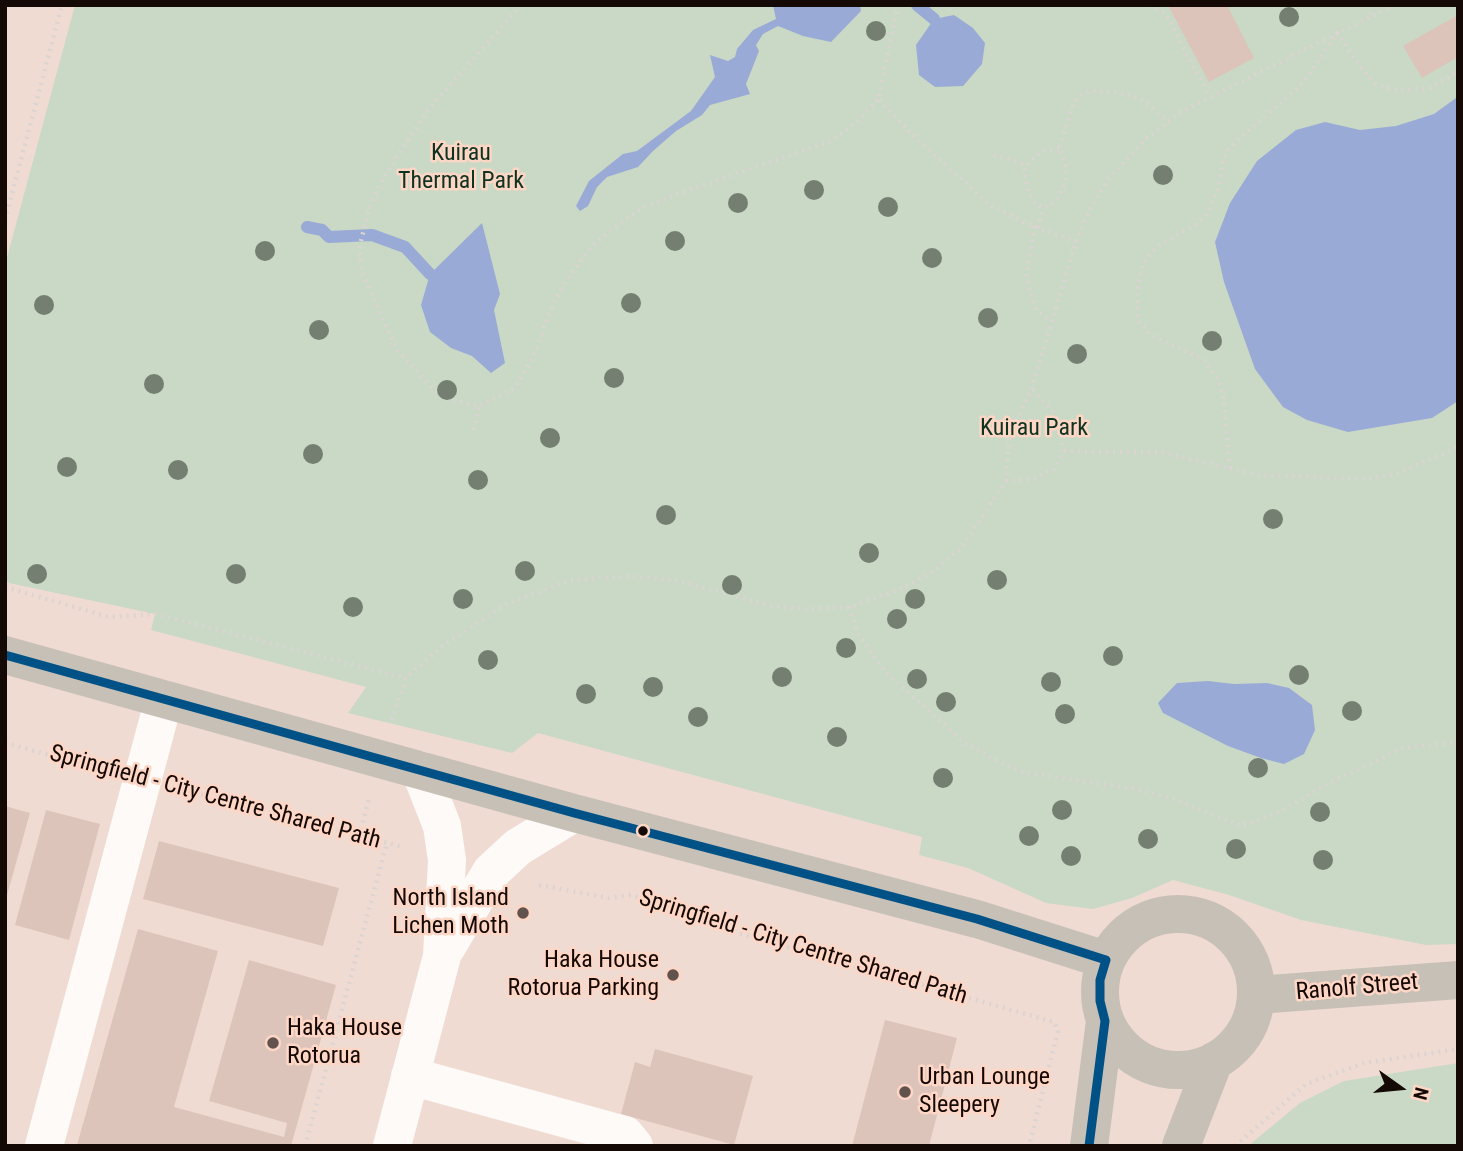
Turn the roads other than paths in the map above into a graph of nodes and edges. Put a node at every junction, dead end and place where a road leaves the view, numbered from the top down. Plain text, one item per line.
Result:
1 (5, 655) edge
2 (164, 699) junction
3 (420, 770) junction
4 (574, 813) junction
5 (442, 956) junction
6 (1106, 960) junction
7 (1458, 980) edge
8 (1256, 995) junction
9 (1105, 1021) junction
10 (1214, 1061) junction
11 (410, 1076) junction
12 (44, 1146) edge
13 (392, 1146) edge
14 (634, 1146) edge
15 (1088, 1146) edge
16 (1181, 1146) edge

1 - 2 main road
2 - 3 main road
2 - 12 street
3 - 4 main road
3 - 5 street
4 - 5 street
4 - 6 main road
5 - 11 street
6 - 8 main road
6 - 9 main road
7 - 8 main road, Ranolf Street
8 - 10 main road
9 - 10 main road
9 - 15 main road
10 - 16 main road
11 - 13 street
11 - 14 street

